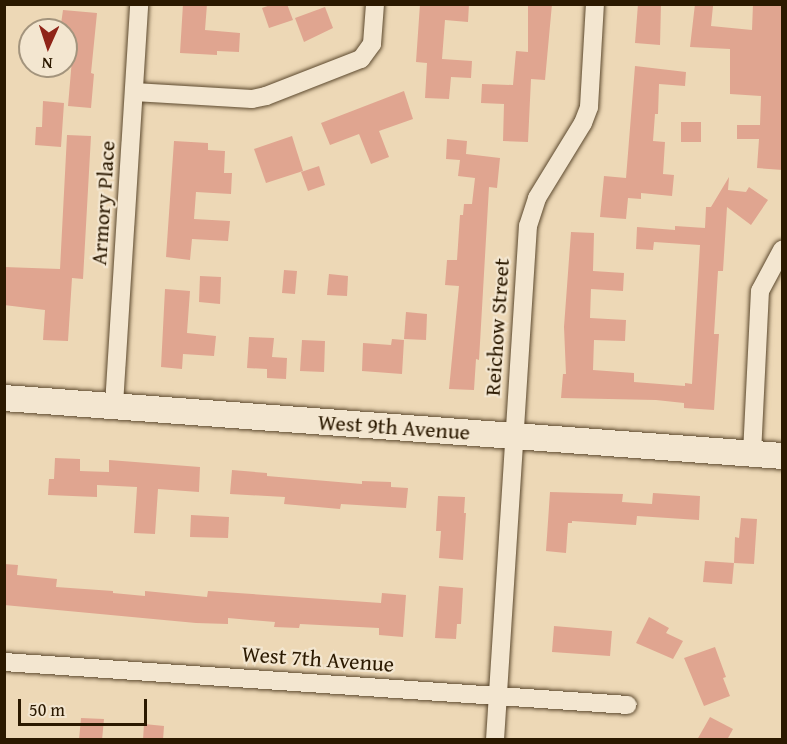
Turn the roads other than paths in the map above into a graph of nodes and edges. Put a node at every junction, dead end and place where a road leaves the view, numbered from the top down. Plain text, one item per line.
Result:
1 (139, 4) edge
2 (375, 4) edge
3 (595, 4) edge
4 (134, 92) junction
5 (783, 250) edge
6 (4, 398) edge
7 (114, 405) junction
8 (514, 436) junction
9 (752, 454) junction
10 (783, 456) edge
11 (4, 662) edge
12 (498, 695) junction
13 (628, 705) dead end
14 (495, 740) edge

1 - 4 street, Armory Place
2 - 4 street
3 - 8 street, Reichow Street
4 - 7 street, Armory Place
5 - 9 street
6 - 7 main road, West 9th Avenue
7 - 8 main road, West 9th Avenue
8 - 9 main road, West 9th Avenue
8 - 12 street, Reichow Street
9 - 10 main road, West 9th Avenue
11 - 12 street, West 7th Avenue
12 - 13 street, West 7th Avenue
12 - 14 street, Reichow Street

